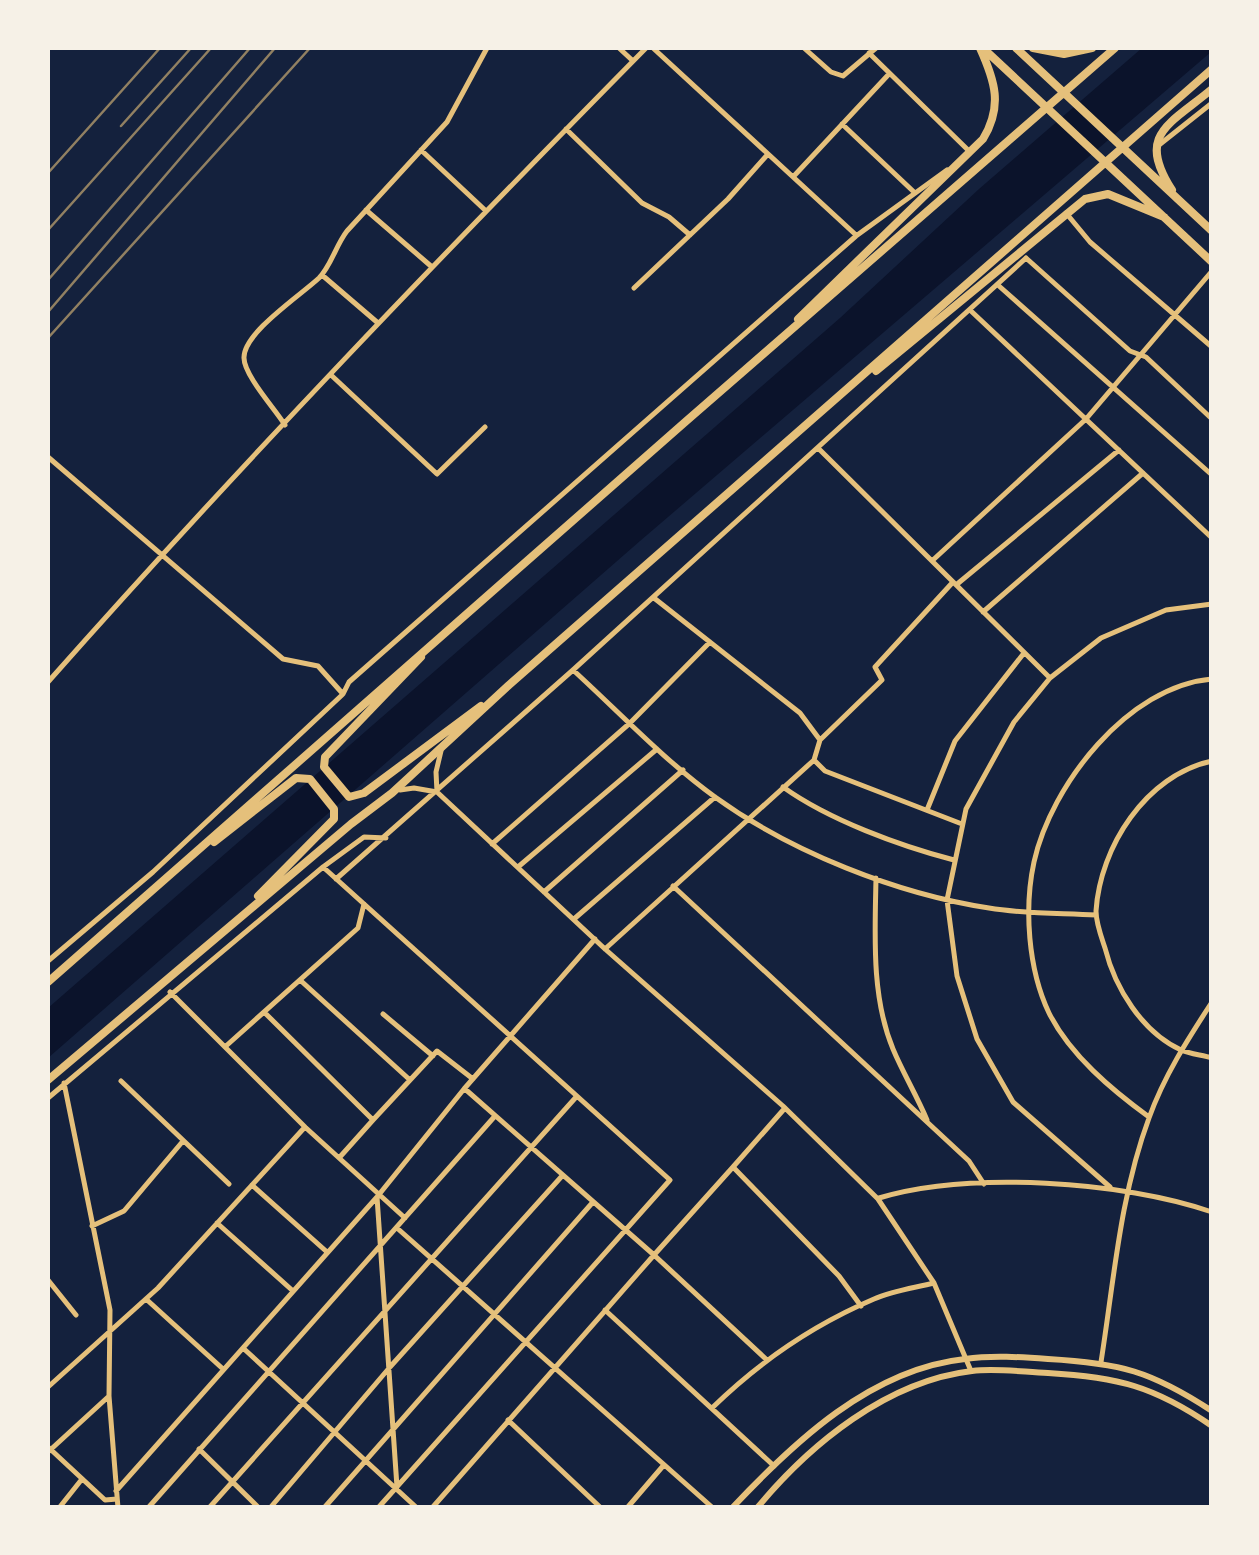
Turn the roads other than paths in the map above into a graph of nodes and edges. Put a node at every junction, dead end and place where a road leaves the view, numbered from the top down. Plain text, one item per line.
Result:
1 (487, 48) edge
2 (619, 48) edge
3 (649, 48) edge
4 (804, 48) edge
5 (876, 48) edge
6 (981, 48) edge
7 (1016, 48) edge
8 (1033, 48) edge
9 (1092, 48) edge
10 (1116, 48) edge
11 (869, 53) junction
12 (633, 61) junction
13 (1212, 69) edge
14 (889, 74) junction
15 (1212, 89) edge
16 (1212, 103) edge
17 (842, 124) junction
18 (566, 129) junction
19 (421, 150) junction
20 (1154, 150) junction
21 (971, 152) junction
22 (768, 154) junction
23 (793, 177) junction
24 (915, 193) junction
25 (1180, 203) junction
26 (366, 210) junction
27 (486, 211) junction
28 (1066, 213) junction
29 (1164, 217) junction
30 (1212, 232) edge
31 (690, 235) junction
32 (856, 236) junction
33 (1023, 256) junction
34 (1212, 262) edge
35 (432, 266) junction
36 (1212, 271) edge
37 (322, 275) junction
38 (999, 286) junction
39 (634, 288) dead end
40 (969, 296) junction
41 (974, 308) junction
42 (1174, 315) junction
43 (378, 324) junction
44 (1212, 348) edge
45 (1140, 353) junction
46 (331, 375) junction
47 (1114, 388) junction
48 (1086, 419) junction
49 (1212, 419) edge
50 (286, 424) junction
51 (485, 426) dead end
52 (674, 434) junction
53 (818, 449) junction
54 (1119, 450) junction
55 (48, 457) edge
56 (1144, 473) junction
57 (1212, 475) edge
58 (738, 485) junction
59 (1212, 538) edge
60 (161, 554) junction
61 (933, 560) junction
62 (954, 583) junction
63 (654, 597) junction
64 (1212, 604) edge
65 (983, 612) junction
66 (460, 618) junction
67 (710, 642) junction
68 (1024, 653) junction
69 (573, 670) junction
70 (1050, 678) junction
71 (1212, 679) edge
72 (48, 682) edge
73 (509, 685) junction
74 (343, 694) junction
75 (630, 723) junction
76 (820, 740) junction
77 (656, 749) junction
78 (441, 750) junction
79 (814, 760) junction
80 (1212, 761) edge
81 (683, 770) junction
82 (783, 787) junction
83 (437, 792) junction
84 (392, 793) junction
85 (715, 797) junction
86 (926, 810) junction
87 (750, 819) junction
88 (963, 824) junction
89 (386, 838) junction
90 (492, 844) junction
91 (955, 861) junction
92 (323, 867) junction
93 (518, 868) junction
94 (170, 876) junction
95 (876, 878) junction
96 (336, 879) junction
97 (673, 886) junction
98 (544, 892) junction
99 (948, 900) junction
100 (364, 904) junction
101 (1028, 912) junction
102 (1096, 915) junction
103 (574, 919) junction
104 (217, 935) junction
105 (595, 940) junction
106 (605, 949) junction
107 (48, 961) edge
108 (300, 980) junction
109 (48, 982) edge
110 (170, 992) junction
111 (1212, 1002) edge
112 (264, 1012) junction
113 (383, 1014) dead end
114 (511, 1036) junction
115 (224, 1046) junction
116 (1181, 1050) junction
117 (433, 1056) junction
118 (1212, 1058) edge
119 (48, 1080) edge
120 (410, 1080) junction
121 (473, 1080) junction
122 (121, 1081) dead end
123 (64, 1083) junction
124 (464, 1089) junction
125 (577, 1096) junction
126 (48, 1098) edge
127 (786, 1108) junction
128 (495, 1116) junction
129 (1149, 1117) junction
130 (373, 1120) junction
131 (929, 1124) junction
132 (305, 1128) junction
133 (183, 1140) junction
134 (531, 1148) junction
135 (339, 1158) junction
136 (734, 1167) junction
137 (562, 1176) junction
138 (228, 1184) dead end
139 (252, 1184) junction
140 (984, 1184) junction
141 (1110, 1188) junction
142 (1127, 1192) junction
143 (378, 1195) junction
144 (878, 1199) junction
145 (593, 1202) junction
146 (1212, 1212) edge
147 (405, 1218) junction
148 (217, 1223) junction
149 (92, 1226) junction
150 (397, 1228) junction
151 (625, 1230) junction
152 (380, 1246) junction
153 (328, 1252) junction
154 (654, 1255) junction
155 (432, 1259) junction
156 (48, 1280) edge
157 (934, 1282) junction
158 (462, 1286) junction
159 (294, 1291) junction
160 (146, 1299) junction
161 (862, 1306) junction
162 (605, 1310) junction
163 (385, 1311) junction
164 (494, 1314) junction
165 (76, 1315) dead end
166 (110, 1333) junction
167 (524, 1342) junction
168 (243, 1348) junction
169 (966, 1358) junction
170 (767, 1360) junction
171 (1101, 1362) junction
172 (390, 1366) junction
173 (554, 1368) junction
174 (223, 1369) junction
175 (268, 1371) junction
176 (971, 1371) junction
177 (48, 1387) edge
178 (109, 1396) junction
179 (303, 1402) junction
180 (712, 1408) junction
181 (1212, 1411) edge
182 (508, 1420) junction
183 (1212, 1426) edge
184 (393, 1428) junction
185 (335, 1433) junction
186 (199, 1448) junction
187 (48, 1450) edge
188 (366, 1460) junction
189 (663, 1466) junction
190 (774, 1466) junction
191 (82, 1480) junction
192 (232, 1482) junction
193 (397, 1487) junction
194 (117, 1495) junction
195 (105, 1500) junction
196 (58, 1508) edge
197 (99, 1508) edge
198 (118, 1508) edge
199 (148, 1508) edge
200 (209, 1508) edge
201 (260, 1508) edge
202 (270, 1508) edge
203 (324, 1508) edge
204 (378, 1508) edge
205 (417, 1508) edge
206 (432, 1508) edge
207 (601, 1508) edge
208 (627, 1508) edge
209 (713, 1508) edge
210 (732, 1508) edge
211 (757, 1508) edge

1 - 19 street
2 - 12 street
3 - 12 street
3 - 22 street
4 - 11 street
5 - 11 street
6 - 21 main road
6 - 29 main road
7 - 25 main road
8 - 9 main road
10 - 52 main road
11 - 14 street
12 - 18 street
13 - 58 main road
14 - 17 street
14 - 21 street
15 - 20 main road
16 - 20 street
17 - 23 street
17 - 24 street
18 - 27 street
18 - 31 street
19 - 26 street
19 - 27 street
20 - 25 main road
21 - 24 street
21 - 52 main road
22 - 23 street
22 - 31 street
23 - 32 street
24 - 32 street
25 - 30 main road
26 - 35 street
26 - 37 street
27 - 35 street
28 - 29 main road
28 - 33 main road
28 - 42 street
29 - 34 main road
31 - 39 street
32 - 74 street
33 - 38 street
33 - 40 main road
33 - 45 street
35 - 43 street
36 - 42 street
37 - 43 street
37 - 50 street
38 - 41 street
38 - 47 street
40 - 41 street
40 - 58 main road
41 - 48 street
41 - 53 street
42 - 44 street
42 - 45 street
43 - 46 street
45 - 47 street
45 - 49 street
46 - 50 street
46 - 51 street
47 - 48 street
47 - 57 street
48 - 54 street
48 - 61 street
50 - 60 street
52 - 66 main road
53 - 61 street
53 - 63 street
54 - 56 street
54 - 62 street
55 - 60 street
56 - 59 street
56 - 65 street
58 - 73 main road
60 - 72 street
60 - 74 street
61 - 62 street
62 - 65 street
62 - 76 street
63 - 67 street
63 - 69 street
64 - 70 street
65 - 68 street
66 - 73 main road
66 - 94 main road
67 - 75 street
67 - 76 street
68 - 70 street
68 - 86 street
69 - 75 street
69 - 83 street
70 - 88 street
71 - 101 street
73 - 78 main road
74 - 107 street
75 - 77 street
75 - 90 street
76 - 79 street
77 - 81 street
77 - 93 street
78 - 83 street
78 - 84 main road
79 - 82 street
79 - 86 street
80 - 102 street
81 - 85 street
81 - 98 street
82 - 87 street
82 - 91 street
83 - 84 street
83 - 89 street
83 - 90 street
84 - 104 main road
85 - 87 street
85 - 103 street
86 - 88 street
87 - 95 street
87 - 97 street
88 - 91 street
89 - 92 street
89 - 96 street
90 - 93 street
91 - 99 street
92 - 96 street
92 - 110 street
93 - 98 street
94 - 104 main road
94 - 109 main road
95 - 99 street
95 - 131 street
96 - 100 street
97 - 106 street
97 - 131 street
98 - 103 street
99 - 101 street
99 - 141 street
100 - 108 street
100 - 114 street
101 - 102 street
101 - 129 street
102 - 116 street
103 - 105 street
104 - 119 main road
105 - 106 street
105 - 114 street
106 - 127 street
108 - 112 street
108 - 120 street
110 - 115 street
110 - 123 street
111 - 116 street
112 - 115 street
112 - 130 street
113 - 117 street
114 - 121 street
114 - 125 street
115 - 132 street
116 - 118 street
116 - 129 street
117 - 120 street
117 - 121 street
120 - 130 street
121 - 124 street
122 - 133 street
123 - 126 street
123 - 149 street
124 - 128 street
124 - 143 street
125 - 134 street
125 - 151 street
127 - 136 street
127 - 144 street
128 - 134 street
128 - 147 street
129 - 142 street
130 - 135 street
131 - 140 street
132 - 135 street
132 - 139 street
133 - 138 street
133 - 149 street
134 - 137 street
134 - 155 street
135 - 143 street
136 - 154 street
136 - 161 street
137 - 145 street
137 - 158 street
139 - 148 street
139 - 153 street
140 - 141 street
140 - 144 street
141 - 142 street
142 - 146 street
142 - 171 street
143 - 147 street
143 - 152 street
143 - 153 street
144 - 157 street
145 - 151 street
145 - 164 street
147 - 150 street
148 - 159 street
148 - 160 street
149 - 166 street
150 - 152 street
150 - 155 street
151 - 154 street
151 - 167 street
152 - 163 street
152 - 175 street
153 - 159 street
154 - 162 street
154 - 170 street
155 - 158 street
155 - 163 street
156 - 165 street
157 - 161 street
157 - 169 street
158 - 164 street
158 - 172 street
159 - 168 street
160 - 166 street
160 - 174 street
161 - 170 street
162 - 173 street
162 - 180 street
163 - 172 street
163 - 179 street
164 - 167 street
164 - 184 street
166 - 177 street
166 - 178 street
167 - 173 street
167 - 193 street
168 - 174 street
168 - 175 street
169 - 171 street
169 - 176 street
169 - 190 street
170 - 180 street
171 - 181 street
172 - 184 street
172 - 185 street
173 - 182 street
173 - 189 street
174 - 194 street
175 - 179 street
175 - 186 street
176 - 183 street
176 - 211 street
178 - 187 street
178 - 194 street
179 - 185 street
179 - 192 street
180 - 190 street
182 - 206 street
182 - 207 street
184 - 188 street
184 - 193 street
185 - 188 street
185 - 202 street
186 - 192 street
186 - 199 street
187 - 191 street
188 - 193 street
188 - 203 street
189 - 208 street
189 - 209 street
190 - 210 street
191 - 195 street
191 - 196 street
192 - 200 street
192 - 201 street
193 - 204 street
193 - 205 street
194 - 195 street
194 - 198 street
195 - 197 street

